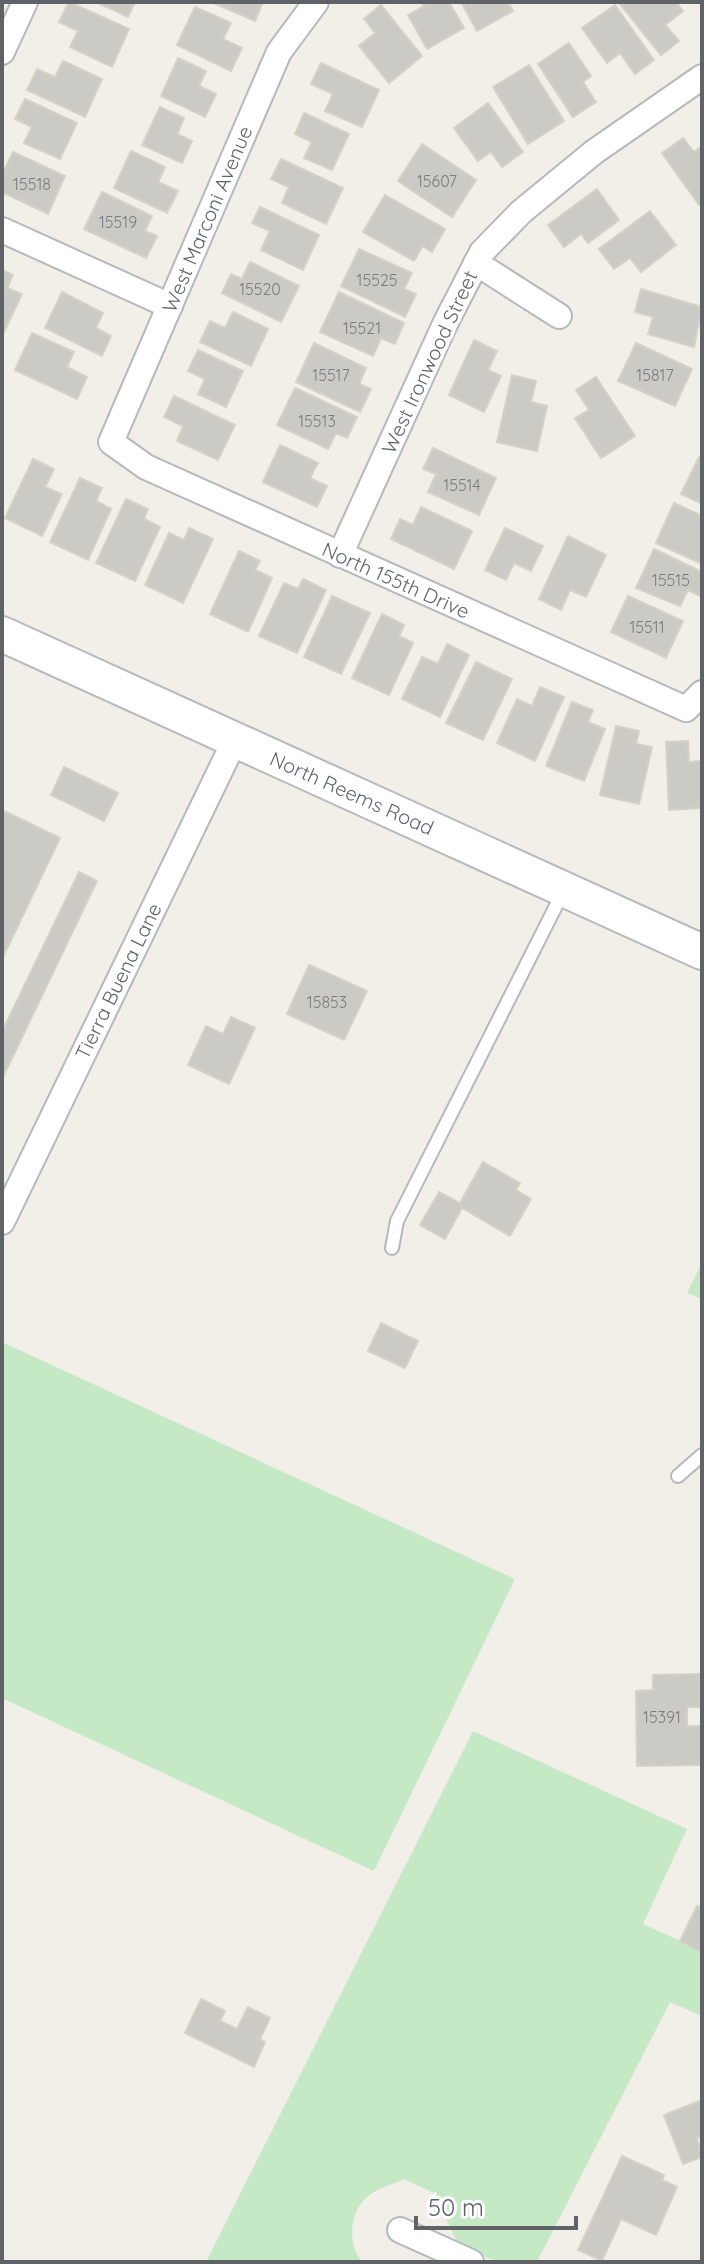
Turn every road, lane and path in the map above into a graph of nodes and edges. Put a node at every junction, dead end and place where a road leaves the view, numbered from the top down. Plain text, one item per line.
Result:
1 (25, 2) edge
2 (316, 2) edge
3 (2, 52) edge
4 (702, 77) edge
5 (2, 230) edge
6 (476, 263) junction
7 (170, 306) junction
8 (559, 316) dead end
9 (111, 442) joint
10 (340, 555) junction
11 (2, 634) edge
12 (694, 701) edge
13 (235, 740) junction
14 (564, 889) junction
15 (702, 952) edge
16 (2, 1222) edge
17 (392, 1248) dead end
18 (702, 1455) edge
19 (678, 1476) dead end
20 (400, 2230) dead end
21 (471, 2262) edge

1 - 3 street
2 - 7 street, West Marconi Avenue
4 - 6 street, West Ironwood Street
5 - 7 street
6 - 8 street
6 - 10 street, West Ironwood Street
7 - 9 street, West Marconi Avenue
9 - 10 street, North 155th Drive
10 - 12 street, North 155th Drive
11 - 13 main road, North Reems Road
13 - 14 main road, North Reems Road
13 - 16 street, Tierra Buena Lane
14 - 15 main road, North Reems Road
14 - 17 lane
18 - 19 lane
20 - 21 street

